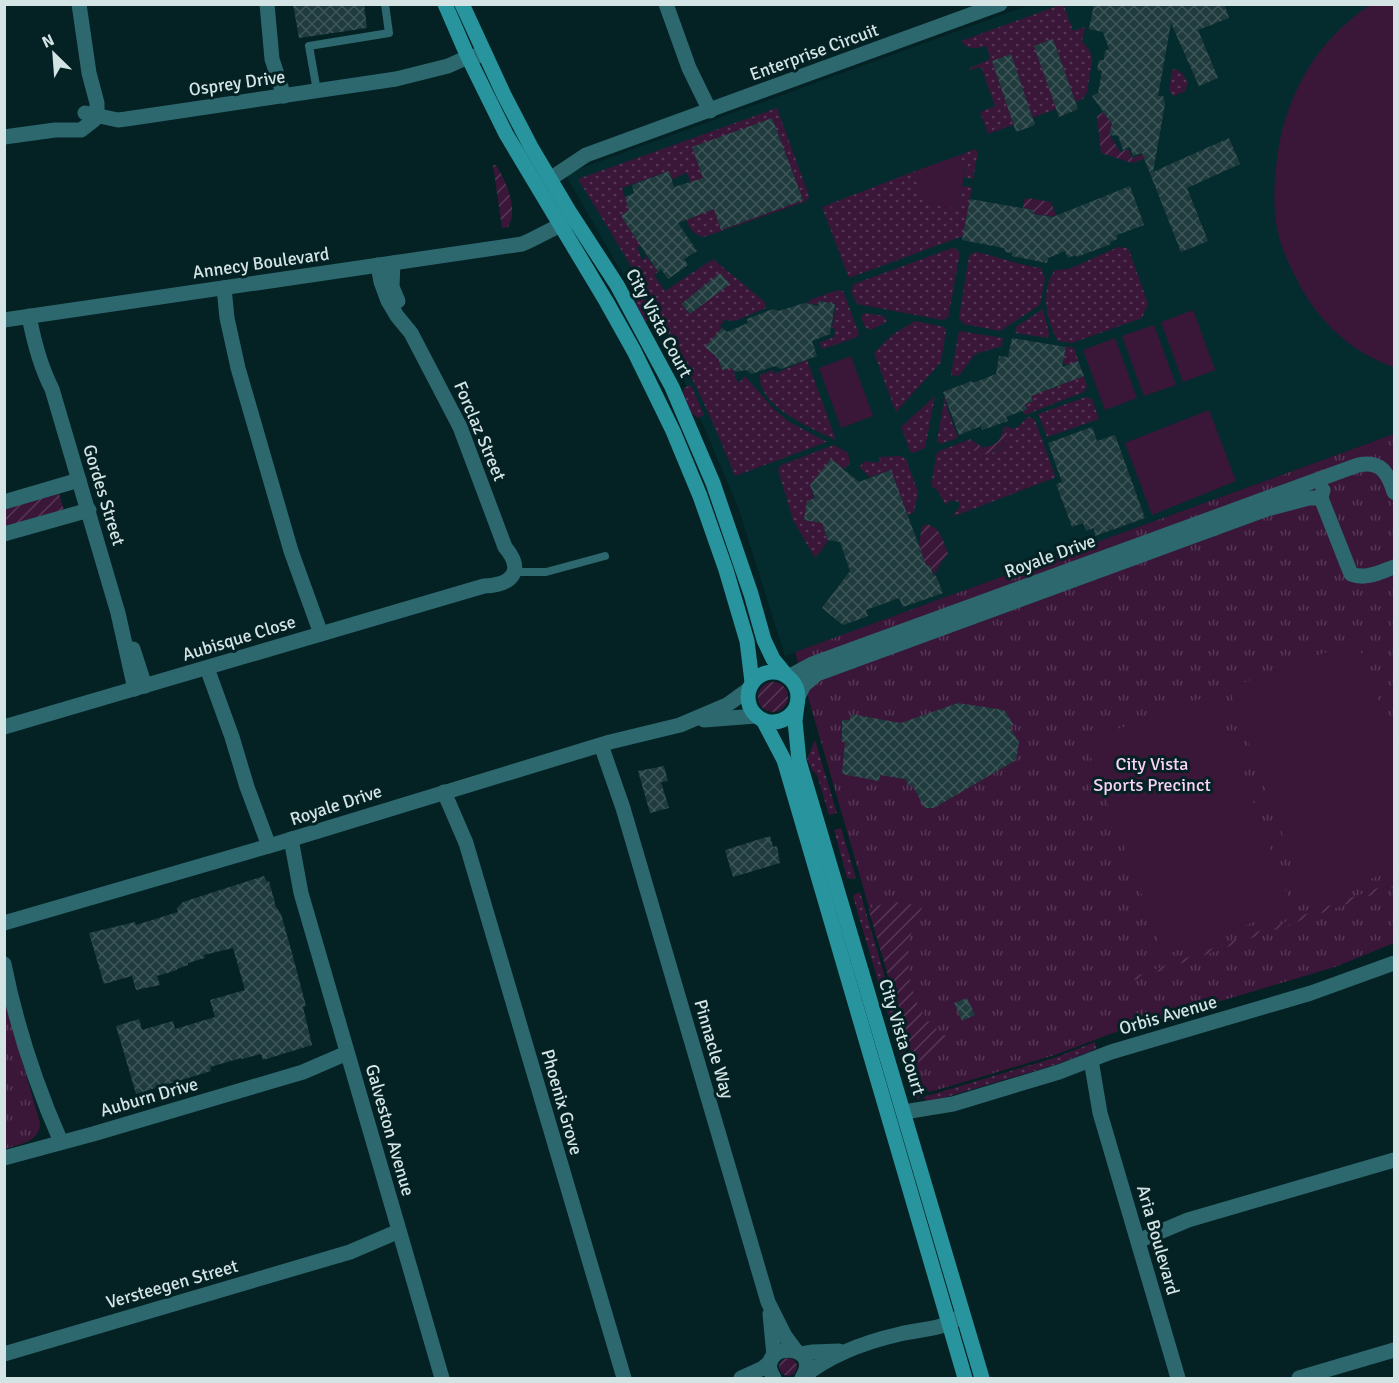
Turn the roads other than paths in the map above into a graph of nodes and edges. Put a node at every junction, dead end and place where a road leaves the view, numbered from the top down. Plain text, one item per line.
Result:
1 (79, 4) edge
2 (267, 4) edge
3 (385, 4) edge
4 (445, 4) edge
5 (462, 4) edge
6 (666, 4) edge
7 (1000, 4) edge
8 (485, 55) junction
9 (470, 61) junction
10 (317, 91) junction
11 (277, 97) junction
12 (705, 112) junction
13 (90, 114) junction
14 (4, 137) edge
15 (548, 175) junction
16 (576, 220) junction
17 (562, 229) junction
18 (385, 264) junction
19 (218, 289) junction
20 (35, 316) junction
21 (4, 320) edge
22 (1328, 476) junction
23 (80, 480) junction
24 (1395, 492) edge
25 (1321, 498) junction
26 (4, 502) edge
27 (89, 510) junction
28 (4, 534) edge
29 (605, 556) dead end
30 (1395, 567) edge
31 (509, 570) junction
32 (316, 635) junction
33 (211, 666) junction
34 (788, 676) junction
35 (751, 686) junction
36 (140, 687) junction
37 (797, 701) junction
38 (759, 718) junction
39 (680, 724) junction
40 (4, 727) edge
41 (605, 744) junction
42 (450, 790) junction
43 (275, 844) junction
44 (4, 923) edge
45 (4, 963) edge
46 (1395, 963) edge
47 (7, 980) edge
48 (349, 1059) junction
49 (1084, 1062) junction
50 (905, 1118) junction
51 (55, 1143) junction
52 (4, 1158) edge
53 (1395, 1160) edge
54 (1136, 1235) junction
55 (401, 1238) junction
56 (768, 1302) junction
57 (963, 1315) junction
58 (948, 1320) junction
59 (1395, 1350) edge
60 (844, 1351) junction
61 (798, 1353) junction
62 (4, 1354) edge
63 (773, 1358) junction
64 (622, 1376) edge
65 (442, 1378) edge
66 (741, 1378) edge
67 (772, 1378) edge
68 (802, 1378) edge
69 (965, 1378) edge
70 (982, 1378) edge
71 (1178, 1378) edge
72 (1299, 1378) edge

1 - 13 street
2 - 11 street
3 - 10 lane
4 - 9 street, City Vista Court
5 - 8 street, City Vista Court
6 - 12 street
7 - 12 street, Enterprise Circuit
8 - 9 street, Osprey Drive
8 - 15 street, City Vista Court
9 - 10 street, Osprey Drive
9 - 17 street, City Vista Court
10 - 11 street, Osprey Drive
11 - 13 street, Osprey Drive
12 - 15 street, Enterprise Circuit
13 - 14 street
15 - 16 street, City Vista Court
16 - 17 street, Annecy Boulevard
16 - 34 street, City Vista Court
17 - 18 street, Annecy Boulevard
17 - 35 street, City Vista Court
18 - 19 street, Annecy Boulevard
18 - 31 street, Forclaz Street
19 - 20 street, Annecy Boulevard
19 - 32 street
20 - 21 street, Annecy Boulevard
20 - 23 street, Gordes Street
22 - 24 street, Royale Drive
22 - 25 street
22 - 34 street, Royale Drive
23 - 26 street
23 - 27 street, Gordes Street
25 - 30 street
25 - 37 street, Royale Drive
27 - 28 street
27 - 36 street, Gordes Street
29 - 31 lane
31 - 32 street, Aubisque Close
32 - 33 street, Aubisque Close
33 - 36 street, Aubisque Close
33 - 43 street, Galveston Avenue
34 - 35 street
34 - 37 street
35 - 38 street
35 - 39 street
36 - 40 street, Aubisque Close
37 - 38 street
37 - 50 street, City Vista Court
38 - 39 street
38 - 58 street, City Vista Court
39 - 41 street, Royale Drive
41 - 42 street, Royale Drive
41 - 56 street, Pinnacle Way
42 - 43 street, Royale Drive
42 - 64 street, Phoenix Grove
43 - 44 street, Royale Drive
43 - 48 street, Galveston Avenue
45 - 47 street
46 - 49 street, Orbis Avenue
47 - 51 street
48 - 51 street, Auburn Drive
48 - 55 street, Galveston Avenue
49 - 50 street, Orbis Avenue
49 - 54 street, Aria Boulevard
50 - 57 street, City Vista Court
51 - 52 street, Auburn Drive
53 - 54 street
54 - 71 street, Aria Boulevard
55 - 62 street, Versteegen Street
55 - 65 street, Galveston Avenue
56 - 61 street, Pinnacle Way
56 - 63 street, Pinnacle Way
57 - 58 street
57 - 70 street, City Vista Court
58 - 60 street
58 - 69 street, City Vista Court
59 - 72 street
60 - 61 street
60 - 68 street
61 - 63 street
61 - 68 street
63 - 66 street
63 - 67 street, Pinnacle Way

